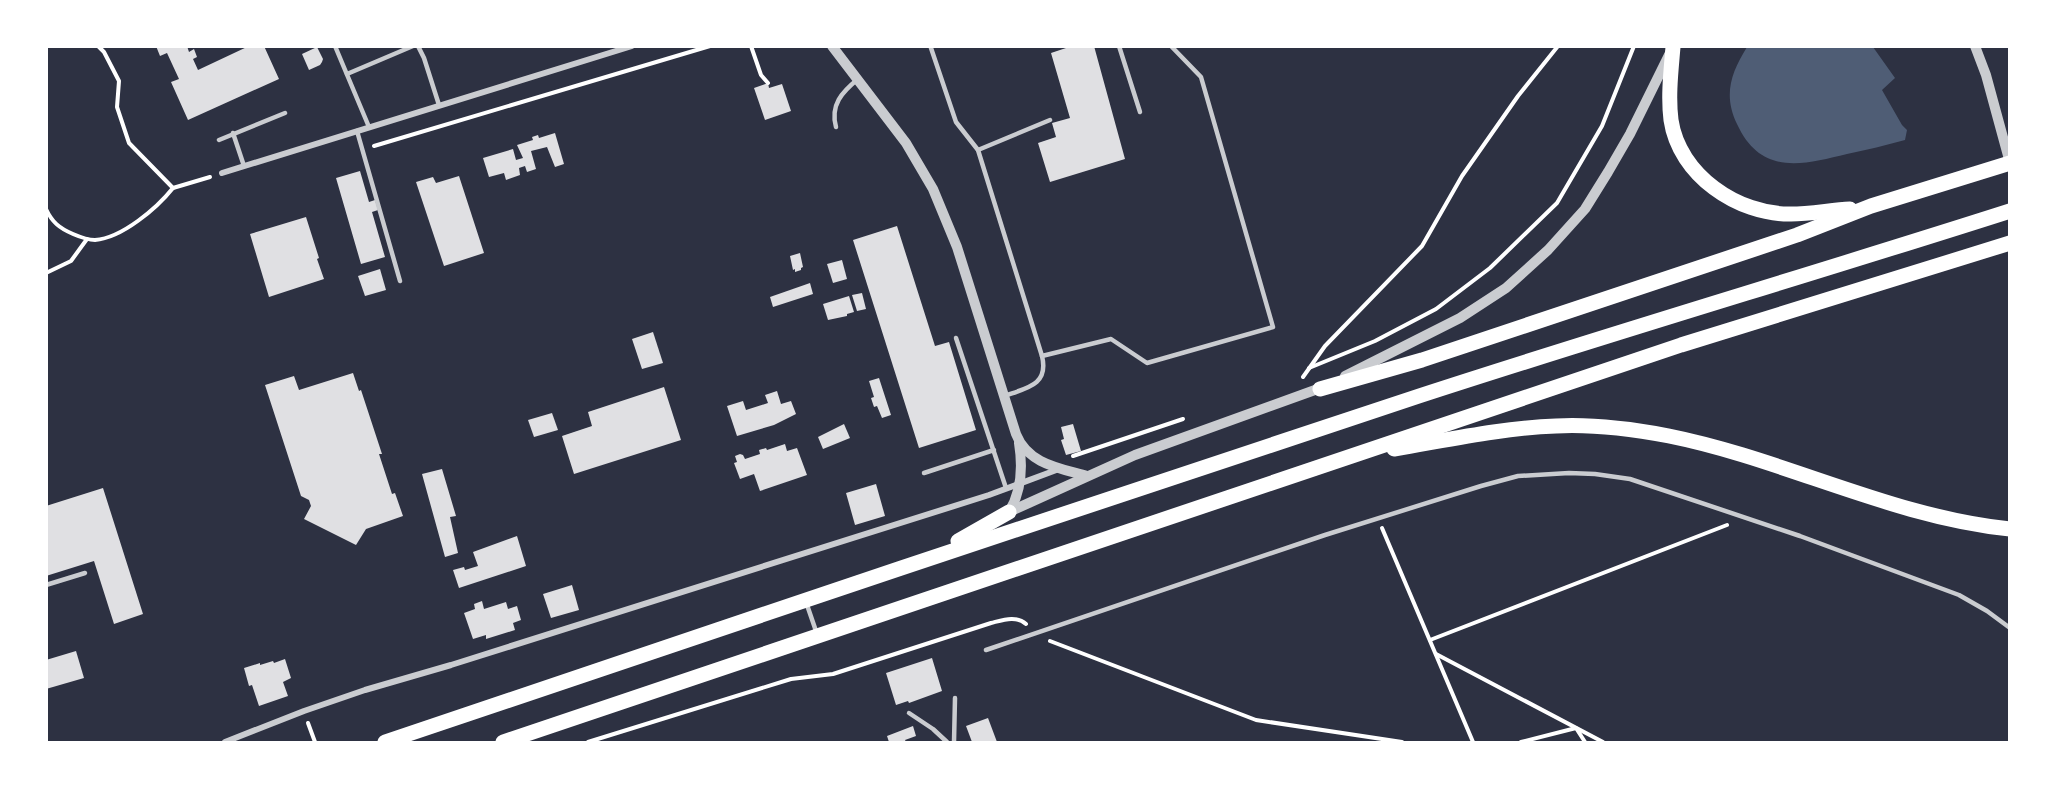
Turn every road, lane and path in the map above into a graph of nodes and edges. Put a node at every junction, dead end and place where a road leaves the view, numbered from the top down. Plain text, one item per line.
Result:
1 (98, 46) edge
2 (335, 46) edge
3 (415, 46) edge
4 (632, 46) edge
5 (710, 46) edge
6 (751, 46) edge
7 (832, 46) edge
8 (1119, 46) edge
9 (1171, 46) edge
10 (1558, 46) edge
11 (1634, 46) edge
12 (1975, 46) edge
13 (932, 47) edge
14 (1673, 47) edge
15 (346, 74) junction
16 (858, 79) junction
17 (768, 84) dead end
18 (439, 105) junction
19 (1140, 112) dead end
20 (285, 113) dead end
21 (1050, 120) dead end
22 (369, 127) junction
23 (836, 127) dead end
24 (357, 130) junction
25 (233, 134) junction
26 (219, 140) dead end
27 (374, 147) dead end
28 (978, 150) junction
29 (2010, 163) edge
30 (244, 166) junction
31 (222, 173) joint
32 (172, 188) junction
33 (1871, 206) junction
34 (46, 209) edge
35 (2010, 211) edge
36 (87, 239) junction
37 (2010, 243) edge
38 (46, 273) edge
39 (400, 281) dead end
40 (957, 338) dead end
41 (1042, 356) junction
42 (1309, 369) junction
43 (1302, 378) dead end
44 (1320, 389) junction
45 (1004, 396) junction
46 (1191, 416) dead end
47 (1018, 439) junction
48 (994, 450) junction
49 (1353, 455) junction
50 (1067, 457) dead end
51 (1060, 468) junction
52 (924, 473) dead end
53 (1087, 476) junction
54 (1020, 483) junction
55 (1006, 488) junction
56 (1009, 513) junction
57 (1378, 518) junction
58 (1747, 518) junction
59 (2010, 529) edge
60 (933, 557) junction
61 (85, 573) dead end
62 (46, 585) edge
63 (811, 598) junction
64 (2010, 628) edge
65 (1031, 633) junction
66 (819, 637) junction
67 (1430, 640) junction
68 (986, 650) dead end
69 (1435, 653) junction
70 (955, 698) dead end
71 (304, 711) junction
72 (909, 713) dead end
73 (1576, 728) junction
74 (526, 739) edge
75 (225, 742) edge
76 (315, 742) edge
77 (385, 742) edge
78 (503, 742) edge
79 (588, 742) edge
80 (947, 742) edge
81 (954, 742) edge
82 (1402, 742) edge
83 (1473, 742) edge
84 (1521, 742) edge
85 (1585, 742) edge
86 (1603, 742) edge

1 - 32 path
2 - 15 lane
3 - 15 lane
3 - 18 lane
4 - 18 street
5 - 27 path
6 - 17 path
7 - 16 street
8 - 19 lane
9 - 41 lane
10 - 42 path
11 - 42 path
12 - 29 street
13 - 28 lane
14 - 33 main road
14 - 44 street
15 - 22 lane
16 - 23 lane
16 - 45 street
18 - 22 street
20 - 25 lane
21 - 28 lane
22 - 24 street
24 - 30 street
24 - 39 lane
25 - 26 lane
25 - 30 lane
28 - 41 lane
29 - 33 main road
30 - 31 street
31 - 32 path
32 - 36 path
33 - 44 main road
34 - 36 path
35 - 60 main road
36 - 38 path
37 - 49 main road
40 - 48 lane
41 - 45 lane
42 - 43 path
44 - 53 street
45 - 47 street
46 - 50 path
47 - 51 street
47 - 54 street
48 - 52 lane
48 - 55 lane
49 - 59 main road
49 - 66 main road
51 - 53 street
51 - 54 street
53 - 56 street
54 - 55 street
54 - 56 street
55 - 71 street
56 - 60 main road
57 - 58 lane
57 - 65 lane
57 - 67 path
58 - 64 lane
58 - 67 path
60 - 63 main road
61 - 62 lane
63 - 66 lane
63 - 77 main road
65 - 68 lane
65 - 79 path
65 - 82 path
66 - 74 main road
67 - 69 path
69 - 73 path
69 - 83 path
70 - 81 lane
71 - 75 street
71 - 76 path
72 - 80 lane
73 - 84 path
73 - 85 path
73 - 86 path
74 - 78 main road

